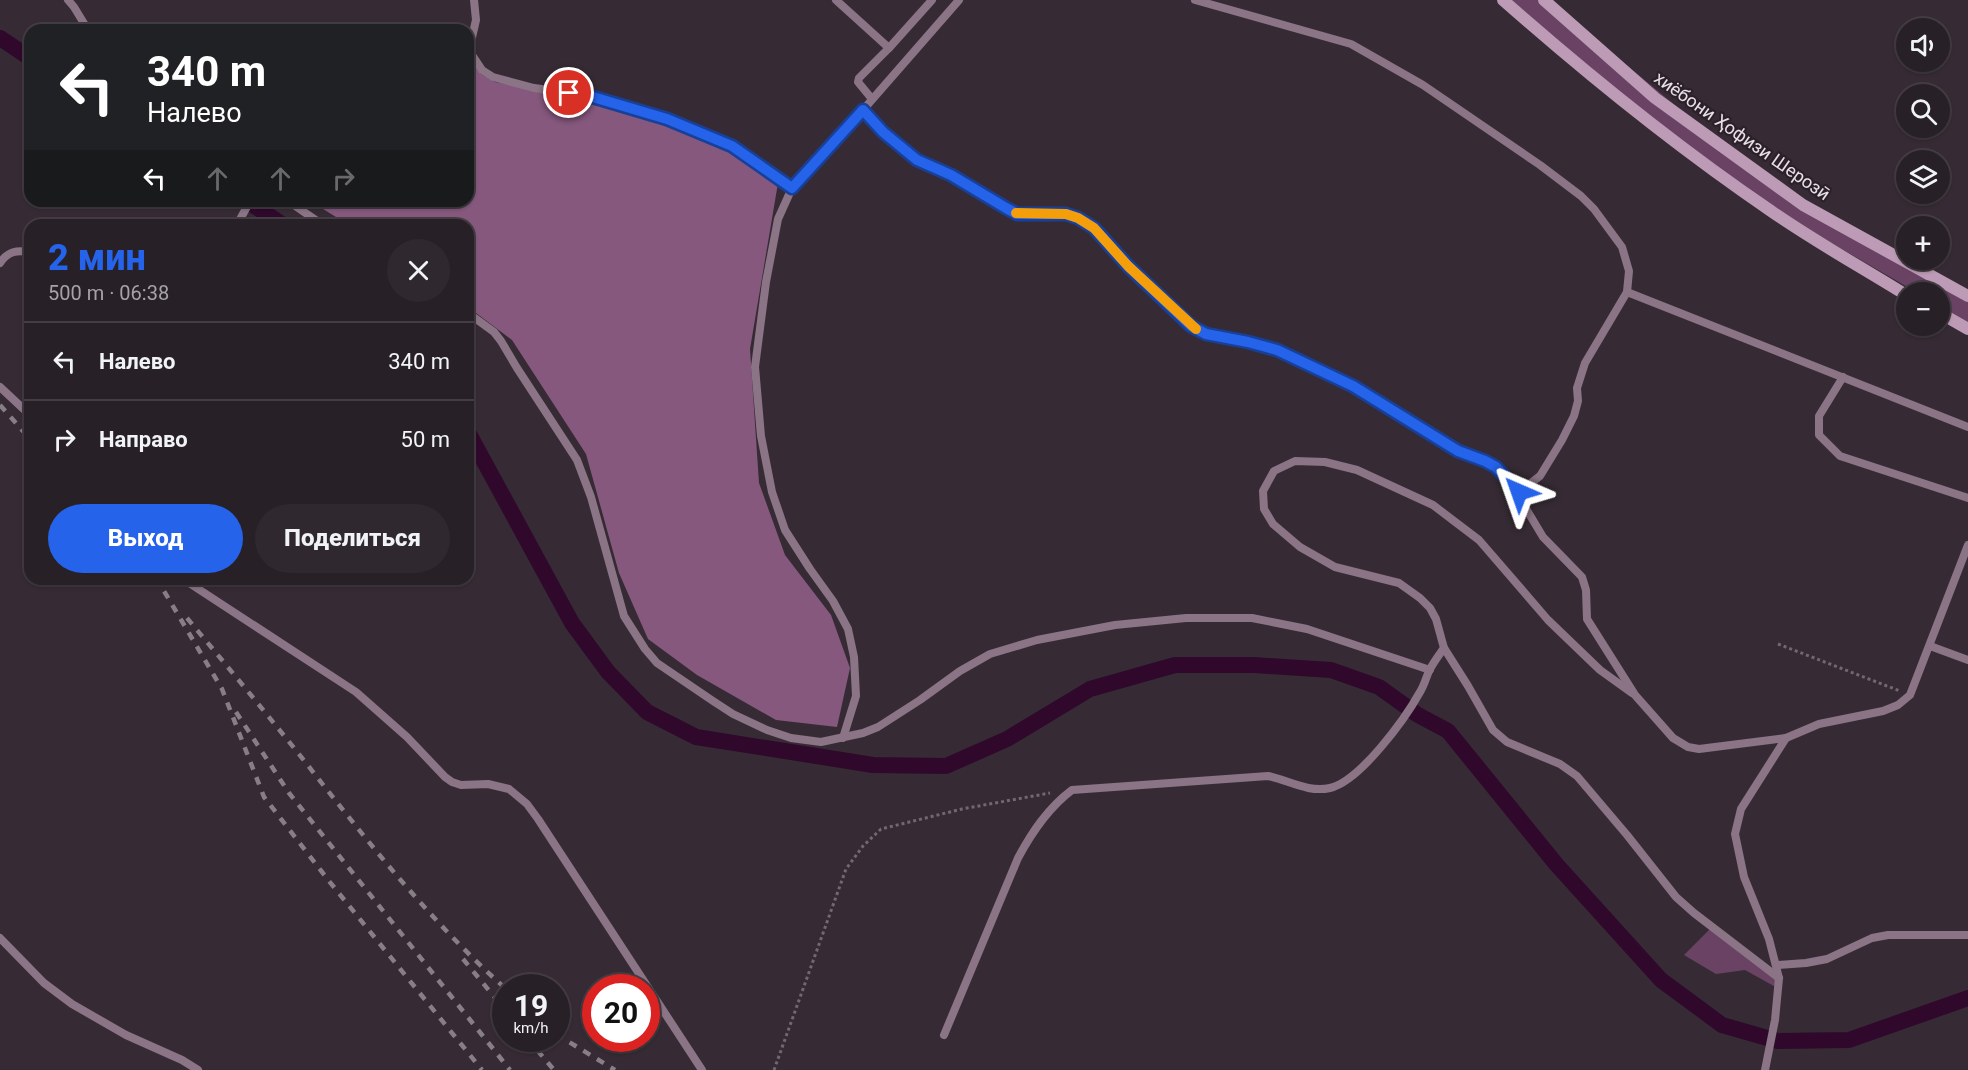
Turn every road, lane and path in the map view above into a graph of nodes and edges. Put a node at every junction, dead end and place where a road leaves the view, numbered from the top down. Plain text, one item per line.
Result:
1 (68, 0) edge
2 (474, 0) edge
3 (836, 0) edge
4 (932, 0) edge
5 (959, 0) edge
6 (1195, 0) edge
7 (1503, 0) edge
8 (1544, 0) edge
9 (84, 24) edge
10 (474, 28) edge
11 (888, 48) junction
12 (474, 60) edge
13 (872, 99) junction
14 (863, 110) junction
15 (792, 188) junction
16 (297, 207) edge
17 (314, 219) edge
18 (24, 252) edge
19 (0, 263) edge
20 (1896, 289) edge
21 (1627, 292) junction
22 (1968, 296) edge
23 (474, 317) edge
24 (1950, 319) edge
25 (1968, 329) edge
26 (1843, 377) junction
27 (0, 387) edge
28 (24, 409) edge
29 (1968, 427) edge
30 (1519, 492) junction
31 (1968, 498) edge
32 (1968, 545) edge
33 (192, 585) edge
34 (1778, 644) dead end
35 (1930, 646) junction
36 (1443, 648) junction
37 (1968, 660) edge
38 (1430, 670) junction
39 (1635, 695) junction
40 (1910, 695) junction
41 (843, 738) junction
42 (1786, 738) junction
43 (1072, 790) junction
44 (1968, 935) edge
45 (0, 938) edge
46 (1777, 965) junction
47 (1779, 978) junction
48 (944, 1035) dead end
49 (198, 1070) edge
50 (702, 1070) edge
51 (774, 1070) edge
52 (1765, 1070) edge

1 - 9 lane
2 - 10 lane
3 - 11 lane
4 - 11 lane
5 - 13 lane
6 - 21 lane
7 - 20 main road
8 - 22 main road, хиёбони Ҳофизи Шерозӣ
11 - 13 lane
12 - 15 lane
13 - 14 lane
14 - 15 lane
14 - 30 lane
15 - 41 lane
16 - 17 lane
18 - 19 lane
21 - 26 lane
21 - 30 lane
23 - 41 lane
24 - 25 main road
26 - 29 lane
26 - 31 lane
27 - 28 lane
30 - 39 lane
32 - 35 lane
33 - 50 lane
34 - 40 path
35 - 37 lane
35 - 40 lane
36 - 38 lane
36 - 39 lane
36 - 47 lane
38 - 41 lane
38 - 43 lane
39 - 42 lane
40 - 42 lane
42 - 46 lane
43 - 48 lane
43 - 51 path
44 - 46 lane
45 - 49 lane
46 - 47 lane
47 - 52 lane

